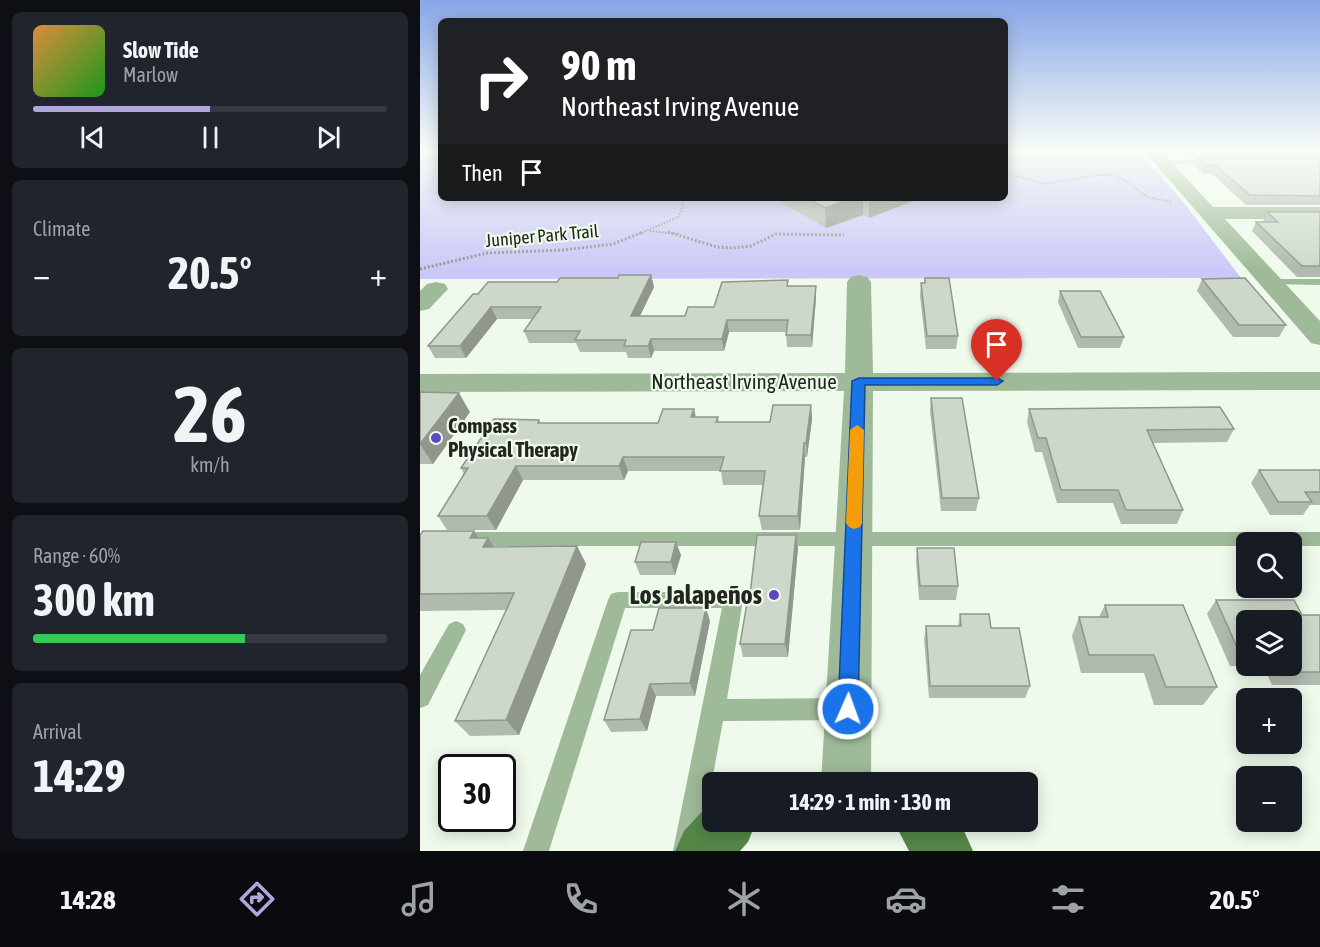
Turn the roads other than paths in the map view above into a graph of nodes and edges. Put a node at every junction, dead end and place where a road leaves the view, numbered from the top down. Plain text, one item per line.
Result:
1 (1188, 191) edge
2 (1208, 213) junction
3 (1320, 213) edge
4 (859, 282) dead end
5 (1270, 282) junction
6 (1320, 282) edge
7 (1320, 337) edge
8 (859, 381) junction
9 (1320, 381) edge
10 (420, 383) edge
11 (455, 539) edge
12 (854, 539) junction
13 (1320, 539) edge
14 (456, 630) dead end
15 (420, 697) edge
16 (848, 709) junction
17 (714, 710) junction
18 (846, 772) edge
19 (720, 832) edge
20 (930, 832) edge
21 (536, 851) edge
22 (686, 851) edge
23 (704, 851) edge
24 (944, 851) edge

1 - 2 street
2 - 3 street
2 - 5 street
4 - 8 street
5 - 6 lane
5 - 7 street
8 - 9 street, Northeast Irving Avenue
8 - 10 street, Northeast Irving Avenue
8 - 12 street
11 - 12 lane
12 - 13 lane
12 - 16 street
14 - 15 lane
16 - 17 lane
16 - 18 street
17 - 21 lane
17 - 22 lane
19 - 23 main road
20 - 24 main road

